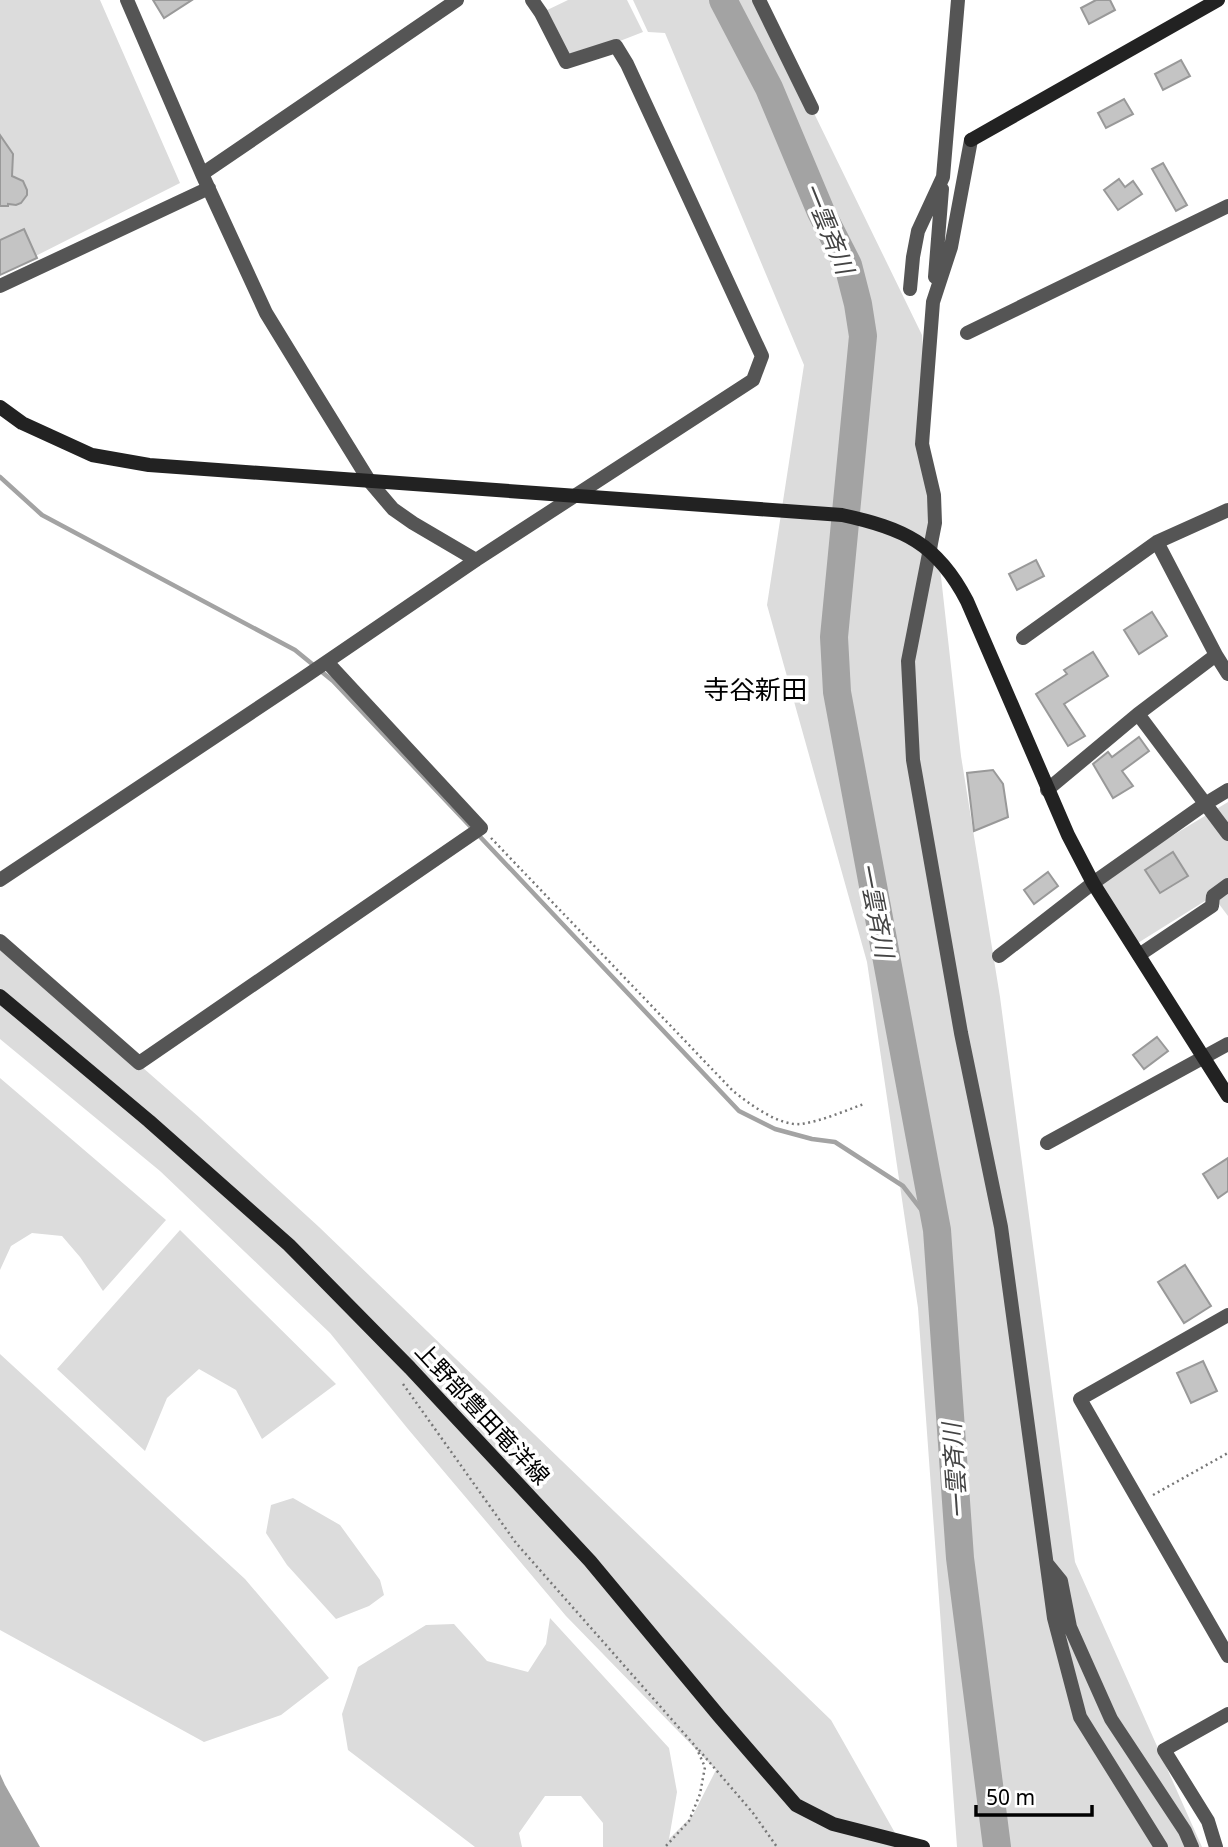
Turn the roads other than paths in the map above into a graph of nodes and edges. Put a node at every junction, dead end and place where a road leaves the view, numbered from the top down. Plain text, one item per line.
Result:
1 (127, 0) edge
2 (457, 0) edge
3 (532, 0) edge
4 (759, 0) edge
5 (958, 0) edge
6 (1218, 0) edge
7 (812, 108) dead end
8 (202, 174) junction
9 (943, 177) junction
10 (209, 188) junction
11 (1228, 206) edge
12 (0, 286) edge
13 (910, 289) dead end
14 (933, 302) junction
15 (967, 332) dead end
16 (0, 407) edge
17 (370, 482) junction
18 (577, 496) junction
19 (1228, 510) edge
20 (1157, 542) junction
21 (929, 551) junction
22 (476, 560) junction
23 (1023, 638) dead end
24 (1216, 654) junction
25 (327, 662) junction
26 (1228, 674) edge
27 (1138, 713) junction
28 (1047, 790) junction
29 (1228, 790) edge
30 (1205, 804) junction
31 (1228, 834) edge
32 (0, 880) edge
33 (1094, 883) junction
34 (1228, 885) edge
35 (0, 941) edge
36 (1139, 955) junction
37 (999, 956) dead end
38 (0, 996) edge
39 (1228, 1044) edge
40 (1204, 1058) junction
41 (1228, 1096) edge
42 (1047, 1143) dead end
43 (1228, 1315) edge
44 (1046, 1563) junction
45 (1228, 1656) edge
46 (1228, 1714) edge
47 (923, 1847) edge
48 (1161, 1847) edge
49 (1192, 1847) edge
50 (1216, 1847) edge

1 - 8 street
2 - 8 street
3 - 18 street
4 - 7 street
5 - 9 street
6 - 14 street
8 - 10 street
9 - 13 street
9 - 14 street
10 - 12 street
10 - 17 street
11 - 15 street
14 - 21 street
16 - 17 street
17 - 18 street
17 - 22 street
18 - 21 street
18 - 22 street
19 - 20 street
20 - 23 street
20 - 24 street
21 - 28 street
21 - 44 street
22 - 25 street
24 - 26 street
24 - 27 street
25 - 32 street
25 - 35 street
27 - 28 street
27 - 30 street
28 - 33 street
29 - 30 street
30 - 31 street
30 - 33 street
33 - 36 street
33 - 37 street
34 - 36 street
36 - 40 street
38 - 47 street, 上野部豊田竜洋線
39 - 40 street
40 - 41 street
40 - 42 street
43 - 45 street
44 - 48 street
44 - 49 street
46 - 50 street

